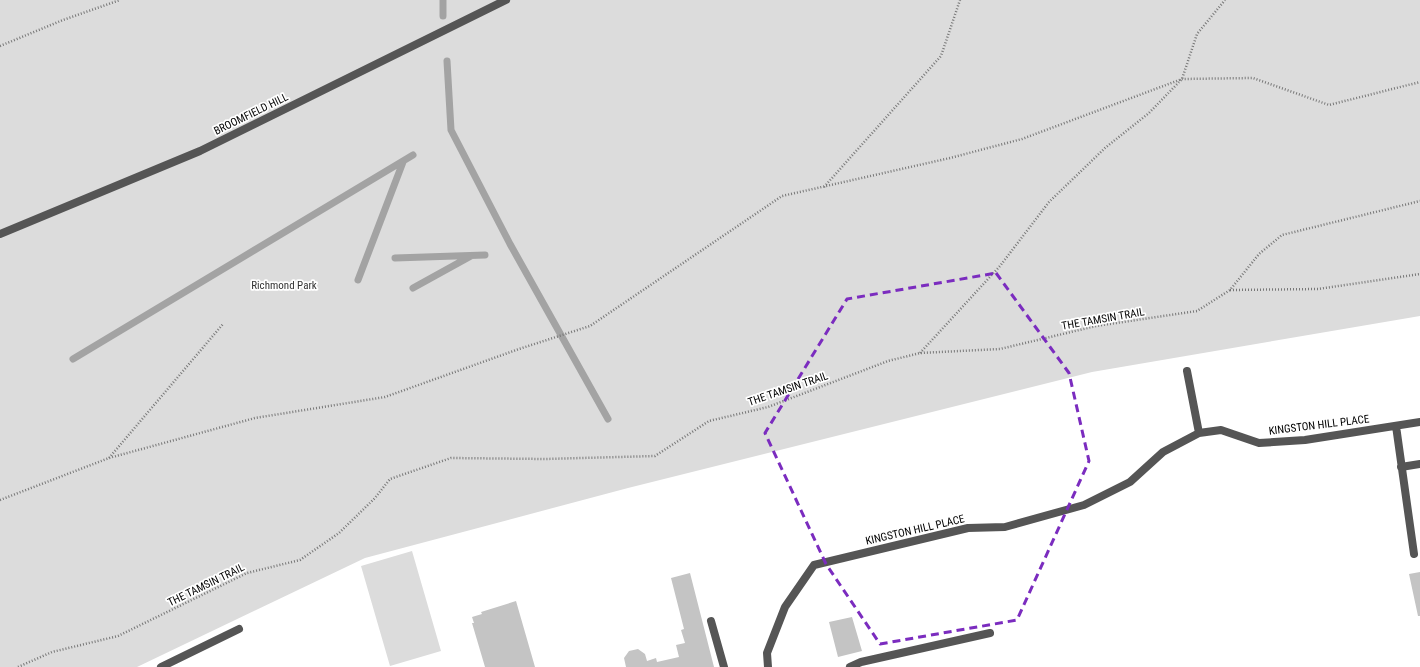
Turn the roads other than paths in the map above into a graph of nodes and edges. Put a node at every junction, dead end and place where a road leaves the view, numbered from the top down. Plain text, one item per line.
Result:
1 (506, 0) edge
2 (0, 234) edge
3 (1187, 371) dead end
4 (1420, 422) edge
5 (1396, 426) junction
6 (1199, 433) junction
7 (1420, 464) edge
8 (1402, 467) junction
9 (1414, 554) dead end
10 (711, 622) dead end
11 (239, 629) dead end
12 (990, 633) dead end
13 (161, 667) edge
14 (724, 667) edge
15 (768, 667) edge
16 (850, 667) edge

1 - 2 street, BROOMFIELD HILL
3 - 6 street
4 - 5 street, KINGSTON HILL PLACE
5 - 6 street, KINGSTON HILL PLACE
5 - 8 street
6 - 15 street, KINGSTON HILL PLACE
7 - 8 street
8 - 9 street
10 - 14 street
11 - 13 street
12 - 16 street

